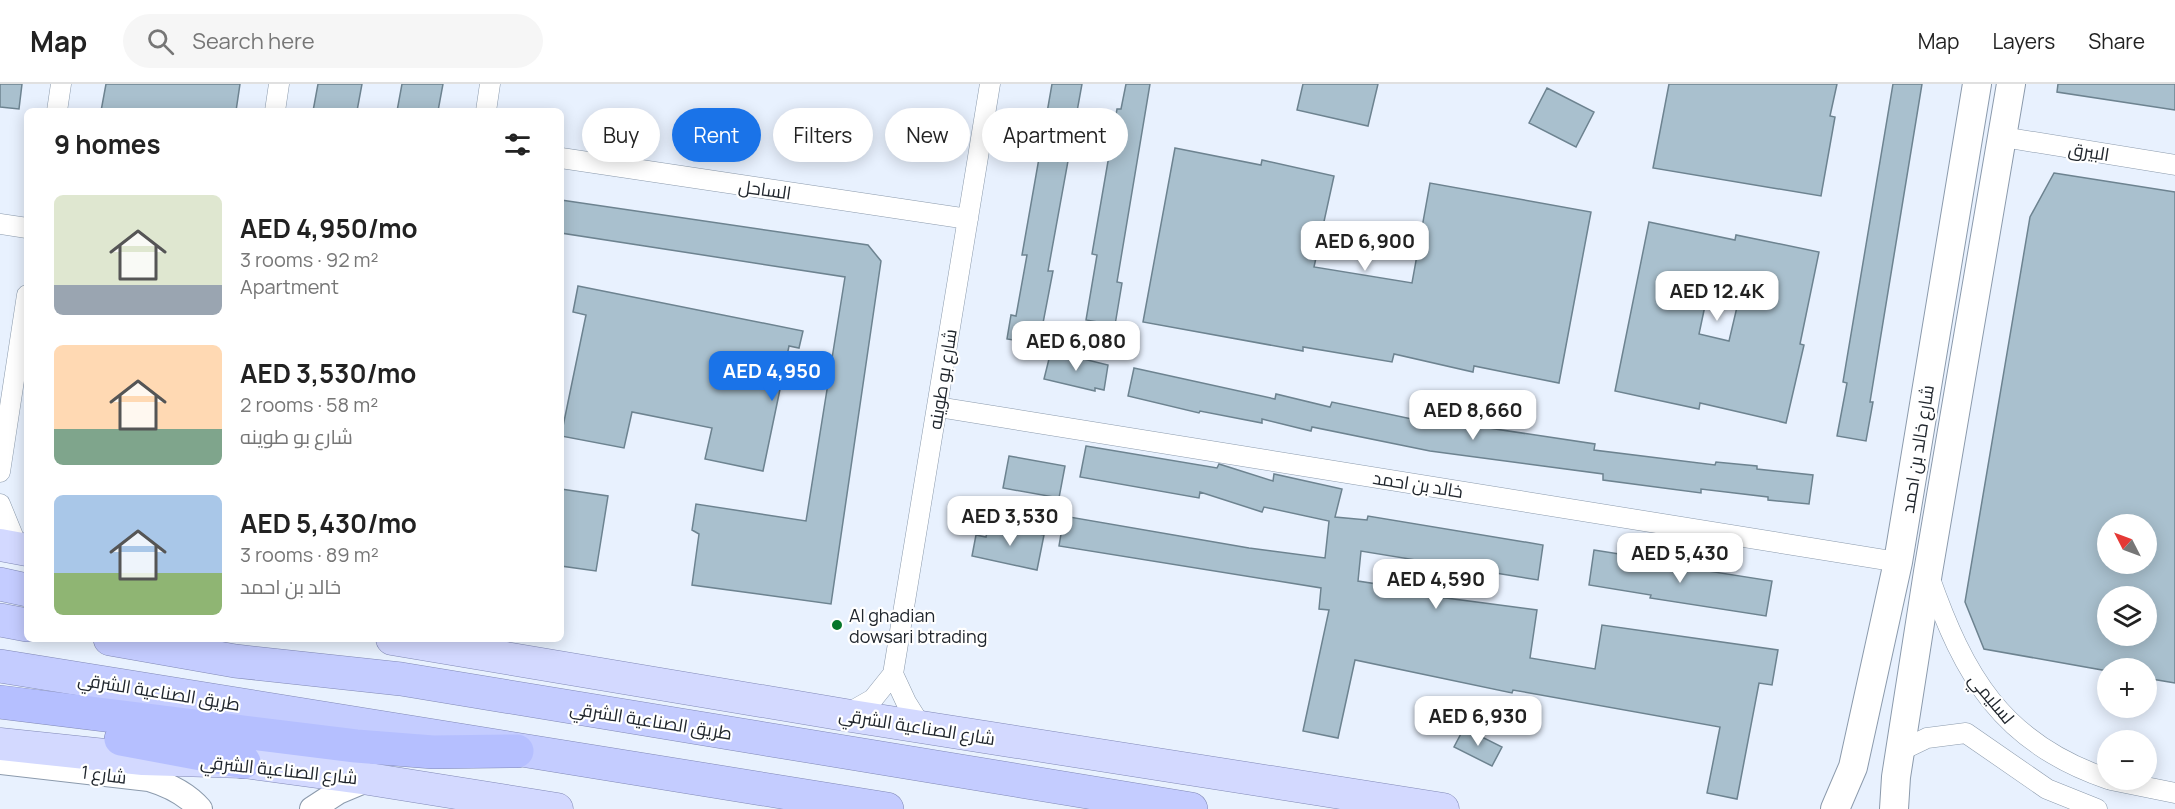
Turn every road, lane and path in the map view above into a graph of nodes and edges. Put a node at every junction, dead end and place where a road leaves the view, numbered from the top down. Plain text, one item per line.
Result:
1 (61, 84) edge
2 (279, 84) edge
3 (490, 84) edge
4 (990, 84) edge
5 (1977, 84) edge
6 (2011, 84) edge
7 (57, 108) edge
8 (275, 108) edge
9 (486, 108) edge
10 (2003, 137) junction
11 (564, 158) edge
12 (2175, 165) edge
13 (968, 219) junction
14 (0, 224) edge
15 (24, 228) edge
16 (24, 335) edge
17 (20, 389) edge
18 (938, 407) junction
19 (0, 472) edge
20 (0, 504) edge
21 (15, 548) edge
22 (1898, 562) junction
23 (1928, 572) junction
24 (0, 584) edge
25 (24, 589) edge
26 (0, 620) edge
27 (24, 624) edge
28 (127, 642) edge
29 (253, 642) edge
30 (410, 642) edge
31 (0, 666) edge
32 (893, 674) junction
33 (401, 679) junction
34 (0, 702) edge
35 (845, 715) junction
36 (0, 721) edge
37 (921, 726) junction
38 (0, 744) edge
39 (1900, 751) junction
40 (517, 752) junction
41 (0, 762) edge
42 (244, 762) junction
43 (2097, 774) edge
44 (369, 779) junction
45 (2157, 789) edge
46 (2175, 793) edge
47 (1837, 808) edge
48 (200, 809) edge
49 (312, 809) edge
50 (557, 809) edge
51 (887, 809) edge
52 (1191, 809) edge
53 (1443, 809) edge
54 (1894, 809) edge
55 (2097, 809) edge

1 - 7 street
2 - 8 street
3 - 9 street
4 - 13 street, شارع بو طوينه
5 - 22 main road, شارع خالد بن احمد
6 - 10 main road, شارع خالد بن احمد
10 - 12 street, البيرق
10 - 23 main road, شارع خالد بن احمد
11 - 13 street, الساحل
13 - 18 street, شارع بو طوينه
14 - 15 street
16 - 17 street
17 - 19 street
18 - 22 street, خالد بن احمد
18 - 32 street, شارع بو طوينه
20 - 21 street
22 - 47 main road, شارع خالد بن احمد
23 - 39 main road, شارع خالد بن احمد
23 - 43 street, لسليمي
24 - 25 highway
26 - 27 highway
28 - 33 highway, طريق الصناعية الشرقي
29 - 33 highway
30 - 35 main road, شارع الصناعية الشرقي
31 - 40 highway, طريق الصناعية الشرقي
32 - 35 street, شارع بو طوينه
32 - 37 street
33 - 52 highway, طريق الصناعية الشرقي
34 - 40 highway
35 - 37 main road, شارع الصناعية الشرقي
36 - 42 highway
37 - 53 main road, شارع الصناعية الشرقي
38 - 42 main road, شارع الصناعية الشرقي
39 - 54 main road, شارع خالد بن احمد
39 - 55 street
40 - 51 highway, طريق الصناعية الشرقي
41 - 48 street, شارع 1
42 - 44 main road, شارع الصناعية الشرقي
44 - 49 street
44 - 50 main road, شارع الصناعية الشرقي
45 - 46 street, لسليمي

